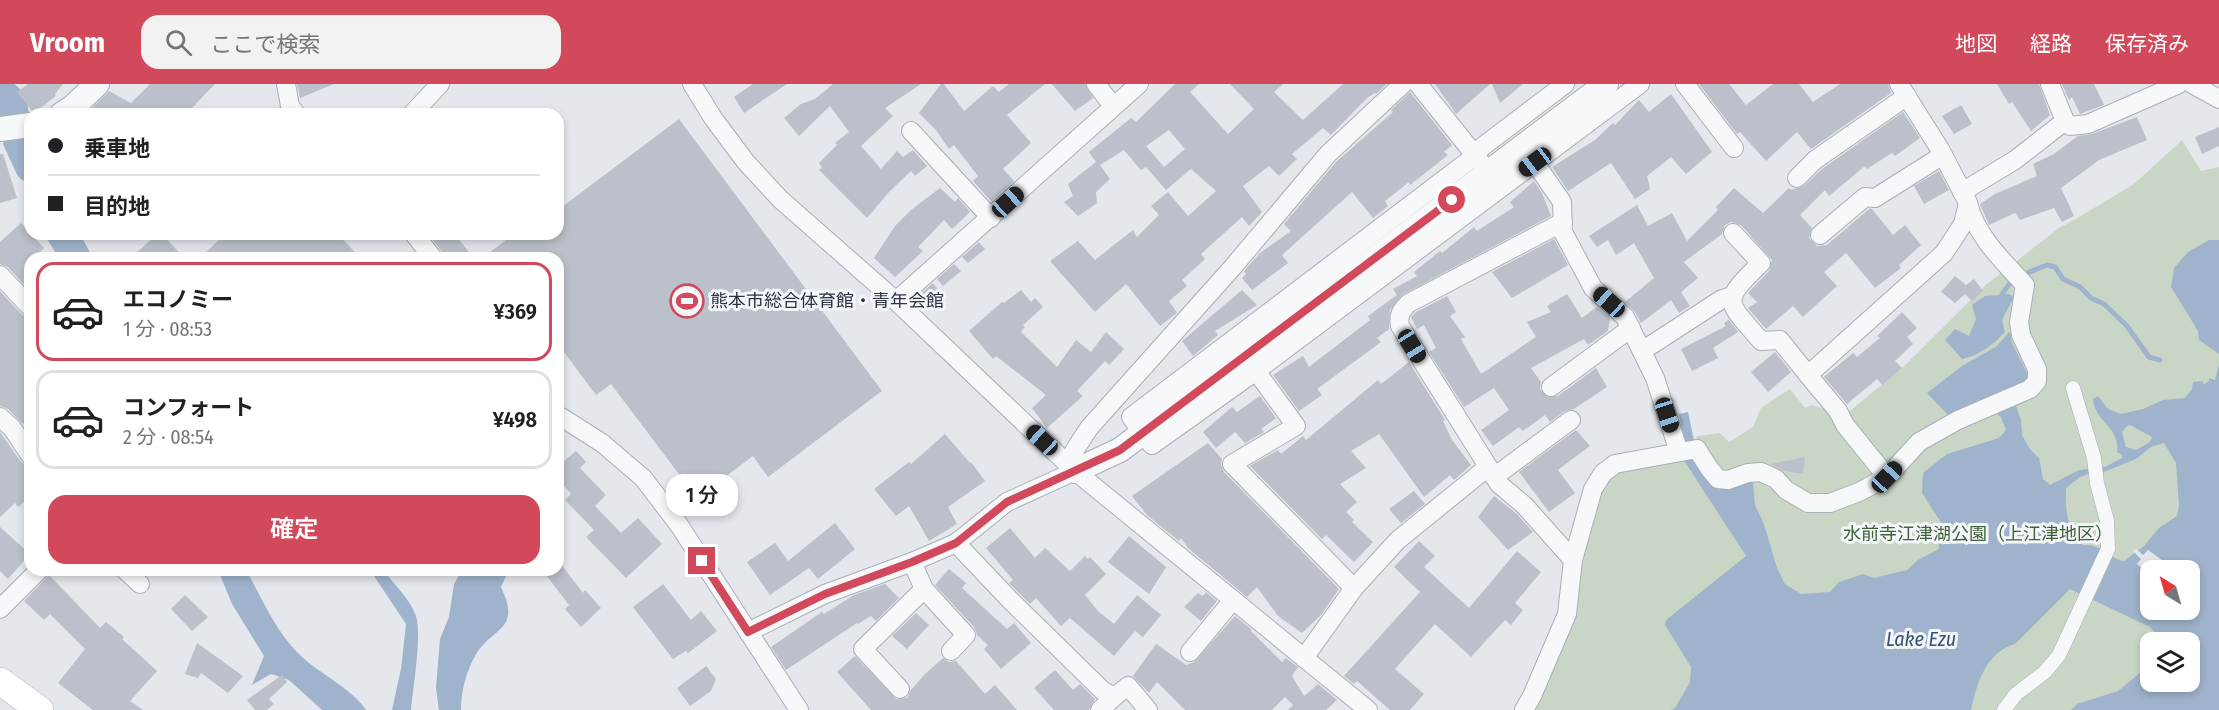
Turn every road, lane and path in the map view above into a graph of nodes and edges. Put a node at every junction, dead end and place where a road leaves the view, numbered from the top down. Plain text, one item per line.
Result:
1 (97, 84) edge
2 (286, 84) edge
3 (440, 84) edge
4 (692, 84) edge
5 (1096, 84) edge
6 (1139, 84) edge
7 (1403, 84) edge
8 (1418, 84) edge
9 (1565, 84) edge
10 (1606, 84) edge
11 (1640, 84) edge
12 (1685, 84) edge
13 (2050, 84) edge
14 (2179, 84) edge
15 (2192, 84) edge
16 (2151, 89) edge
17 (1903, 90) edge
18 (2219, 99) edge
19 (1113, 106) junction
20 (75, 108) edge
21 (292, 108) edge
22 (418, 108) edge
23 (2065, 121) junction
24 (24, 126) edge
25 (2, 128) edge
26 (911, 131) dead end
27 (1734, 147) dead end
28 (1529, 154) junction
29 (1943, 155) junction
30 (1482, 164) junction
31 (1797, 178) dead end
32 (1965, 197) junction
33 (991, 218) junction
34 (1563, 222) junction
35 (1733, 233) dead end
36 (1820, 235) dead end
37 (419, 240) edge
38 (428, 252) edge
39 (0, 275) edge
40 (1732, 296) junction
41 (24, 300) edge
42 (896, 302) junction
43 (1630, 328) junction
44 (1642, 351) junction
45 (1256, 371) junction
46 (1808, 375) junction
47 (1551, 387) dead end
48 (2073, 388) dead end
49 (0, 417) edge
50 (564, 419) edge
51 (1571, 420) dead end
52 (1142, 433) junction
53 (24, 446) edge
54 (1686, 450) junction
55 (1075, 471) junction
56 (1491, 472) junction
57 (1887, 477) junction
58 (956, 543) junction
59 (1573, 560) junction
60 (912, 562) junction
61 (33, 576) edge
62 (131, 576) edge
63 (140, 584) dead end
64 (1354, 588) junction
65 (924, 589) junction
66 (1233, 600) junction
67 (0, 609) edge
68 (748, 632) junction
69 (951, 651) dead end
70 (1190, 652) dead end
71 (1304, 658) junction
72 (0, 681) edge
73 (900, 689) dead end
74 (1114, 697) junction
75 (40, 710) edge
76 (799, 710) edge
77 (1100, 710) edge
78 (1148, 710) edge
79 (1368, 710) edge
80 (1524, 710) edge
81 (2004, 710) edge

1 - 20 street
2 - 21 street
3 - 22 street
4 - 42 street
5 - 19 street
6 - 19 street
7 - 55 street
8 - 30 street
9 - 30 street
10 - 28 street
11 - 28 street
12 - 27 street
13 - 23 street
14 - 16 street
15 - 18 street
16 - 23 street
17 - 29 street
17 - 31 street
19 - 33 street
23 - 32 street
24 - 25 street
26 - 33 street
28 - 30 street
28 - 34 street
28 - 45 street
29 - 32 street
29 - 36 street
30 - 52 street
32 - 46 street
32 - 57 street
33 - 42 street
34 - 43 street
34 - 56 street
35 - 40 street
37 - 38 street
39 - 41 street
40 - 44 street
40 - 46 street
42 - 55 street
43 - 44 street
43 - 47 street
44 - 54 street
45 - 52 street
45 - 64 street
46 - 57 street
48 - 81 street
49 - 53 street
50 - 68 street
51 - 56 street
52 - 55 street
54 - 57 street
54 - 59 street
55 - 58 street
55 - 66 street
56 - 59 street
56 - 64 street
58 - 60 street
58 - 74 street
59 - 80 street
60 - 65 street
60 - 68 street
61 - 67 street
62 - 63 street
64 - 71 street
65 - 69 street
65 - 73 street
66 - 70 street
66 - 71 street
68 - 76 street
71 - 79 street
72 - 75 main road
74 - 77 street
74 - 78 street

